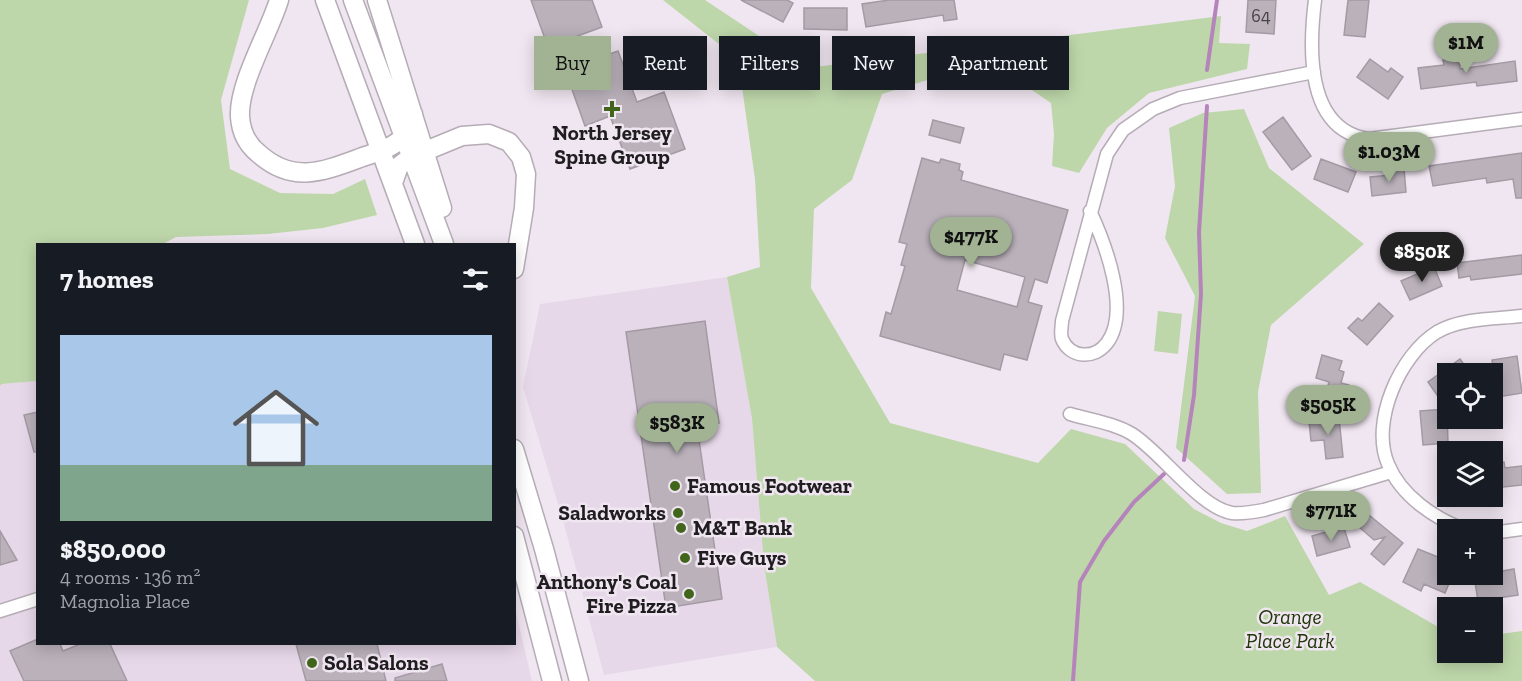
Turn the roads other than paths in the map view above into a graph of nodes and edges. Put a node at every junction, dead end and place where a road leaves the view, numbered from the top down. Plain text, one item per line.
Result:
1 (279, 0) edge
2 (325, 0) edge
3 (353, 0) edge
4 (376, 0) edge
5 (1315, 0) edge
6 (1314, 72) junction
7 (413, 114) junction
8 (1522, 119) edge
9 (404, 137) junction
10 (380, 150) junction
11 (418, 154) junction
12 (393, 183) junction
13 (1090, 211) junction
14 (415, 243) edge
15 (444, 243) edge
16 (453, 243) edge
17 (516, 255) edge
18 (1522, 316) edge
19 (1070, 414) dead end
20 (516, 456) edge
21 (1392, 472) junction
22 (1441, 519) edge
23 (1522, 529) edge
24 (1503, 532) edge
25 (516, 544) edge
26 (36, 600) edge
27 (0, 611) edge
28 (552, 681) edge
29 (579, 681) edge

1 - 10 highway
2 - 10 highway
3 - 9 highway
4 - 7 highway
5 - 6 street
6 - 8 street
6 - 13 street
7 - 9 highway
7 - 11 highway
9 - 10 highway
9 - 11 highway
10 - 12 highway
11 - 12 highway
11 - 15 highway
11 - 16 highway
11 - 17 highway
12 - 14 highway
13 - 13 street
18 - 21 street
19 - 21 street
20 - 29 highway
21 - 22 street
23 - 24 street
25 - 28 highway
26 - 27 street

